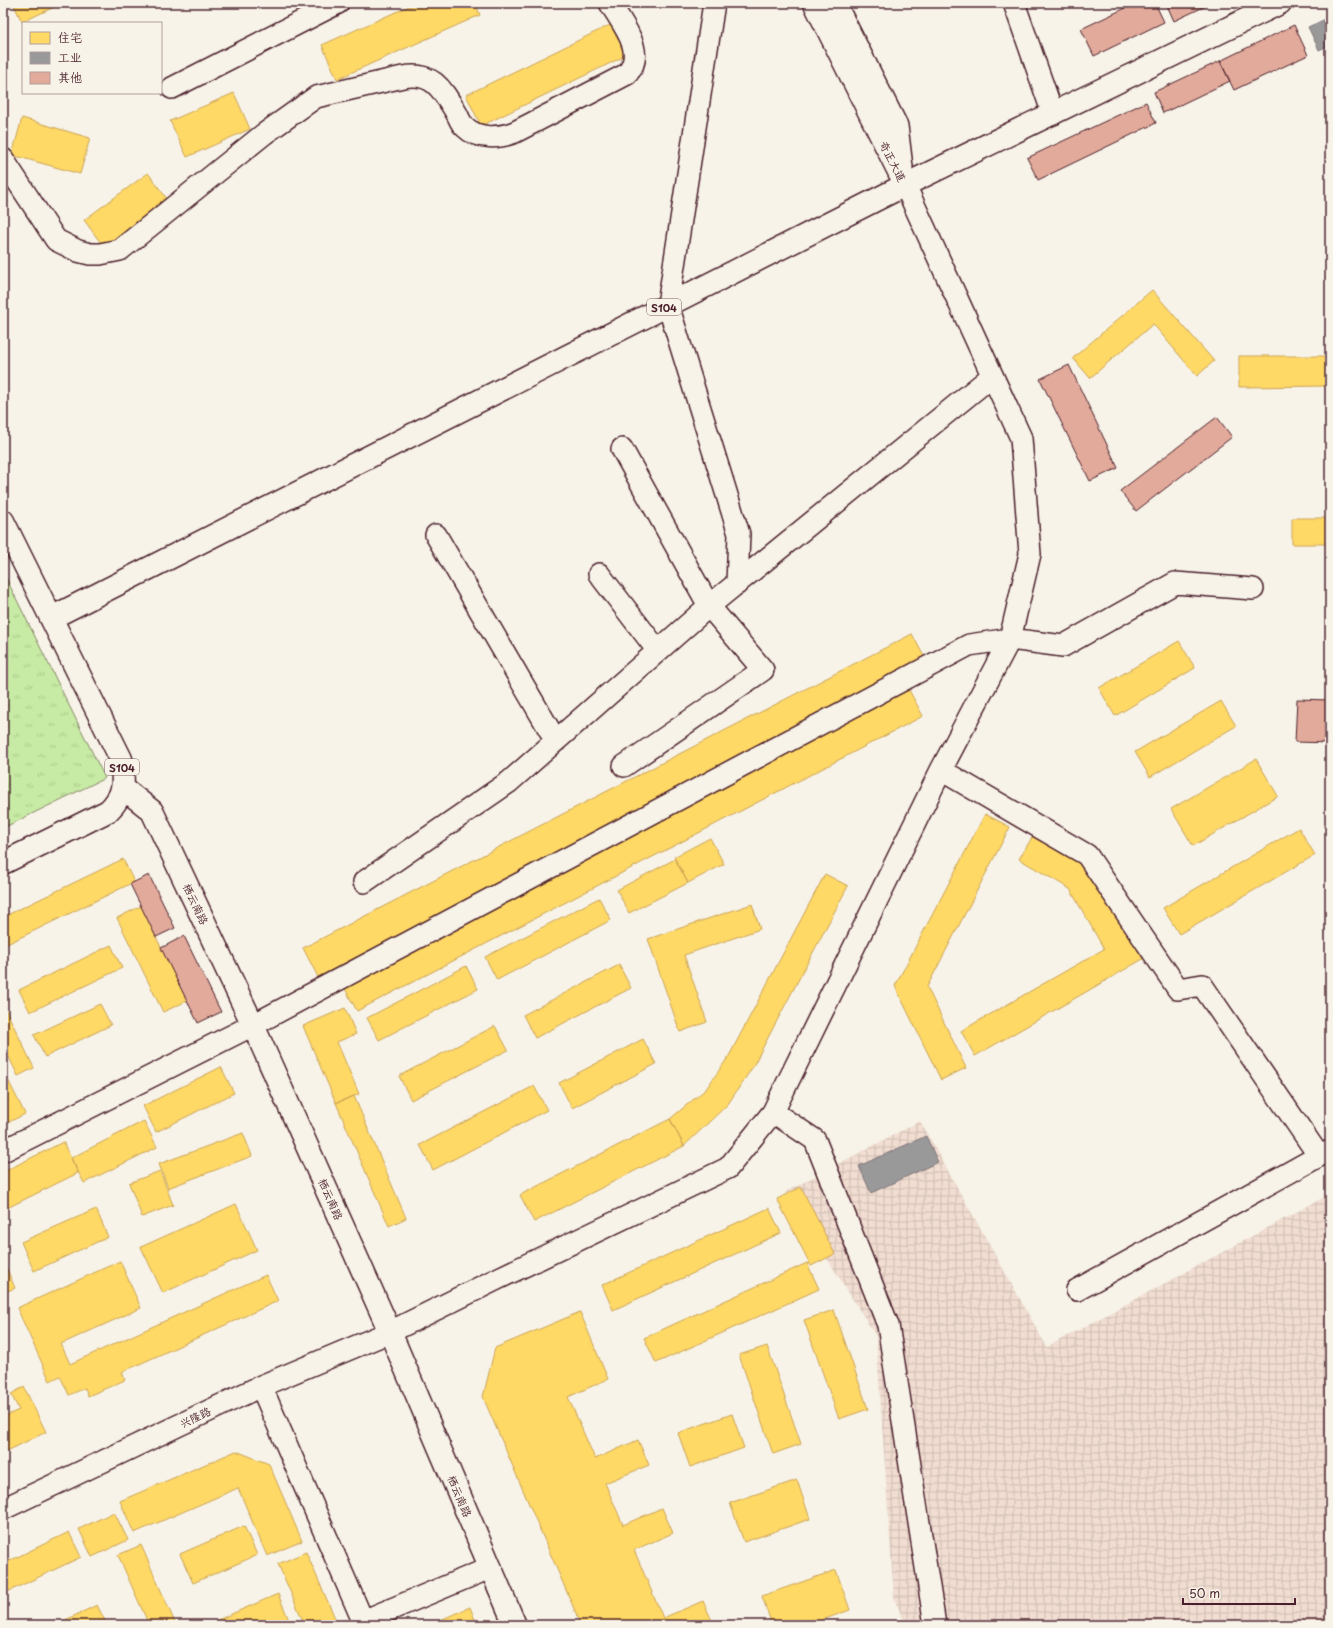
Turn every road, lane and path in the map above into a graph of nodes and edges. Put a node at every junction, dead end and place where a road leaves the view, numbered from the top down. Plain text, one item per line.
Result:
1 (338, 3) edge
2 (610, 3) edge
3 (714, 3) edge
4 (814, 3) edge
5 (835, 3) edge
6 (1014, 3) edge
7 (1280, 3) edge
8 (172, 88) dead end
9 (1053, 114) junction
10 (3, 159) edge
11 (905, 185) junction
12 (668, 305) junction
13 (992, 376) junction
14 (622, 449) dead end
15 (3, 521) edge
16 (436, 535) dead end
17 (599, 574) dead end
18 (737, 584) junction
19 (1253, 589) dead end
20 (709, 606) junction
21 (51, 618) junction
22 (1010, 639) junction
23 (658, 651) junction
24 (556, 741) junction
25 (624, 766) dead end
26 (941, 770) junction
27 (123, 788) junction
28 (3, 863) edge
29 (364, 882) dead end
30 (253, 1025) junction
31 (773, 1112) junction
32 (3, 1151) edge
33 (1324, 1154) edge
34 (1077, 1290) dead end
35 (390, 1332) junction
36 (261, 1386) junction
37 (3, 1509) edge
38 (490, 1568) junction
39 (515, 1625) edge
40 (935, 1625) edge

1 - 8 street
2 - 10 street
3 - 12 street
4 - 11 street, 奇正大道
5 - 11 street, 奇正大道
6 - 9 street
7 - 9 main road, S104
9 - 11 main road, S104
11 - 12 main road, S104
11 - 13 street, 兴隆路
12 - 18 street
12 - 21 main road, S104
13 - 18 street
13 - 22 street, 兴隆路
14 - 20 street
15 - 21 main road, S104
16 - 24 street
17 - 23 street
18 - 20 street
19 - 22 street
20 - 23 street
20 - 25 street
21 - 27 main road, S104
22 - 26 street, 兴隆路
22 - 30 street
23 - 24 street
24 - 29 street
26 - 31 street, 兴隆路
26 - 33 street
27 - 28 main road, S104
27 - 30 main road, 栖云南路
30 - 32 street
30 - 35 main road, 栖云南路
31 - 35 street, 兴隆路
31 - 40 street
33 - 34 street
35 - 36 street, 兴隆路
35 - 38 main road, 栖云南路
36 - 37 street, 兴隆路
36 - 38 street
38 - 39 main road, 栖云南路

